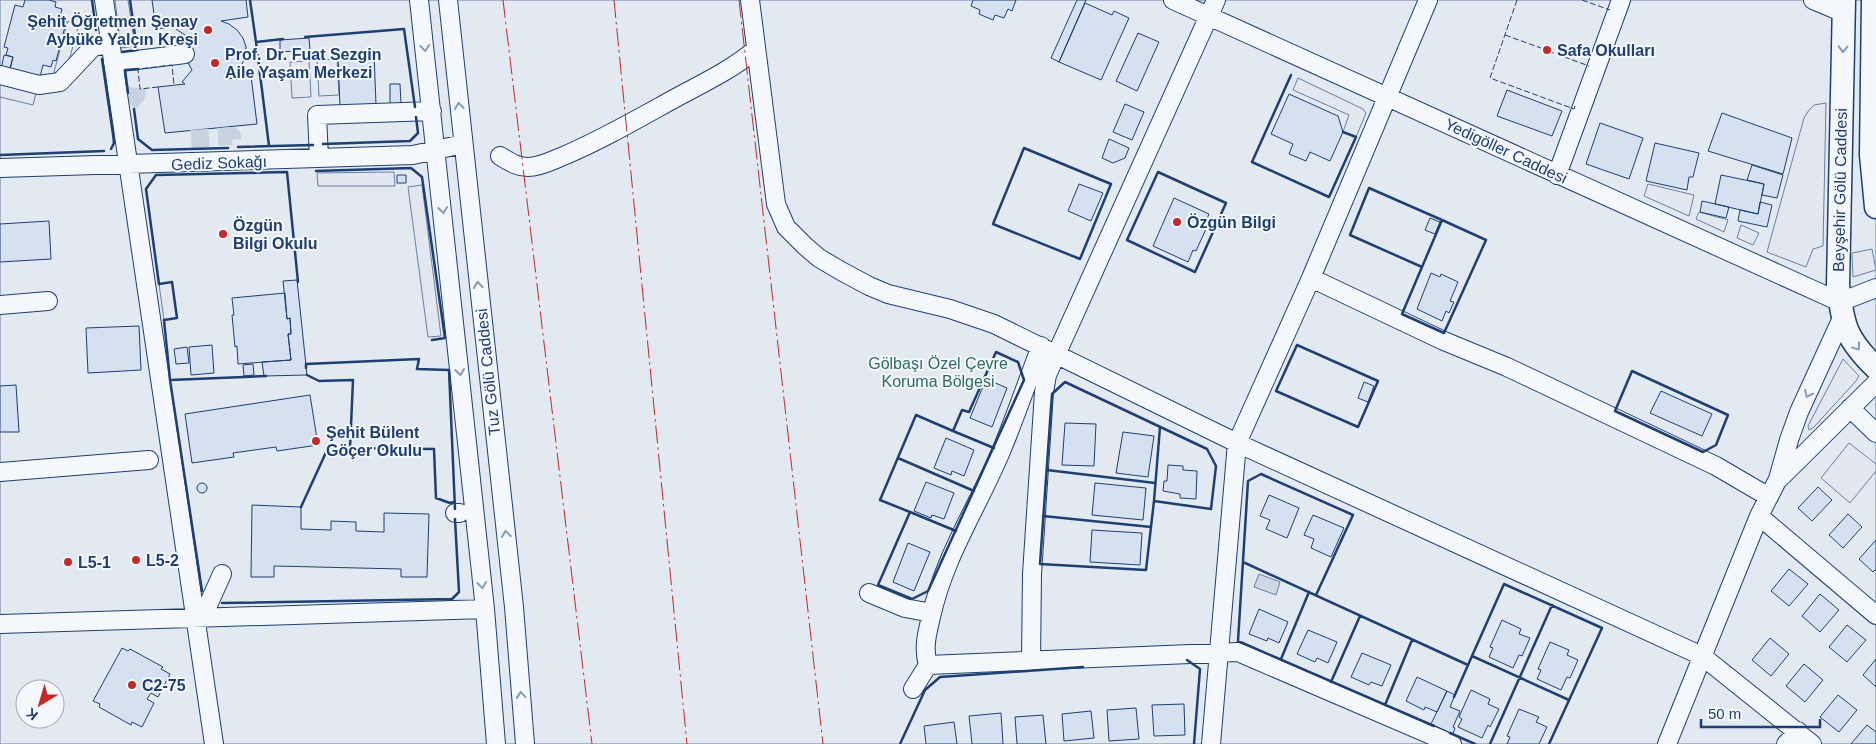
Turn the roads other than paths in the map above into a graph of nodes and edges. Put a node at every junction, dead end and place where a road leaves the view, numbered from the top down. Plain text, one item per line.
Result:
1 (104, 0) edge
2 (419, 0) edge
3 (448, 0) edge
4 (750, 0) edge
5 (1173, 0) edge
6 (1428, 0) edge
7 (1621, 0) edge
8 (1632, 0) edge
9 (1813, 0) edge
10 (1873, 0) edge
11 (1844, 6) edge
12 (1212, 8) edge
13 (1615, 17) junction
14 (110, 44) junction
15 (755, 50) junction
16 (185, 54) dead end
17 (113, 63) junction
18 (0, 75) edge
19 (1388, 97) junction
20 (432, 111) junction
21 (463, 144) junction
22 (436, 150) junction
23 (500, 156) dead end
24 (319, 158) junction
25 (128, 165) junction
26 (0, 168) edge
27 (1557, 175) junction
28 (1876, 207) edge
29 (1311, 278) junction
30 (1876, 288) edge
31 (48, 301) dead end
32 (0, 305) edge
33 (1841, 310) junction
34 (1040, 346) junction
35 (1057, 354) junction
36 (1876, 368) edge
37 (1876, 383) edge
38 (1850, 408) junction
39 (1876, 433) edge
40 (1237, 443) junction
41 (149, 460) dead end
42 (0, 472) edge
43 (1778, 479) junction
44 (1769, 497) junction
45 (1759, 516) junction
46 (222, 574) dead end
47 (869, 593) dead end
48 (485, 609) junction
49 (932, 613) junction
50 (1876, 615) edge
51 (195, 619) junction
52 (0, 624) edge
53 (1219, 652) junction
54 (1702, 656) junction
55 (1031, 661) junction
56 (928, 665) junction
57 (913, 689) dead end
58 (1798, 731) junction
59 (214, 744) edge
60 (496, 744) edge
61 (525, 744) edge
62 (1212, 744) edge
63 (1452, 744) edge
64 (1667, 744) edge
65 (1786, 744) edge
66 (1812, 744) edge

1 - 14 street
2 -> 20 street, Tuz Gölü Caddesi
21 -> 3 street, Tuz Gölü Caddesi
4 - 15 street
5 - 12 street, Yedigöller Caddesi
6 - 19 street
7 - 13 street
8 - 13 street
9 - 11 street
10 - 28 main road
11 -> 33 main road, Beyşehir Gölü Caddesi
12 - 19 street, Yedigöller Caddesi
12 - 35 street
13 - 27 street
14 - 17 street
14 - 18 street
15 - 23 street
15 - 34 street
16 - 17 street
17 - 25 street
19 - 27 street, Yedigöller Caddesi
19 - 29 street
20 - 22 street, Tuz Gölü Caddesi
20 - 24 street
21 - 22 street, Gediz Sokağı
61 -> 21 street, Tuz Gölü Caddesi
22 - 24 street, Gediz Sokağı
22 -> 48 street, Tuz Gölü Caddesi
24 - 25 street, Gediz Sokağı
25 - 26 street, Gediz Sokağı
25 - 51 street
27 - 33 street, Yedigöller Caddesi
29 - 40 street
29 - 44 street
30 - 33 street
31 - 32 street
33 -> 36 main road, Beyşehir Gölü Caddesi
33 -> 43 street
34 - 35 street
34 - 49 street
35 - 40 street
35 - 55 street
37 - 38 street
38 - 39 street
38 - 43 street
40 - 53 street
40 - 54 street
41 - 42 street
43 - 44 street
44 - 45 street
45 - 50 street
45 - 54 street
46 - 51 street
47 - 49 street
48 - 51 street
48 - 60 street, Tuz Gölü Caddesi
49 - 56 street
51 - 52 street
51 - 59 street
53 - 55 street
53 - 62 street
53 - 63 street
54 - 58 street
54 - 64 street
55 - 56 street
56 - 57 street
58 - 65 street
58 - 66 street

